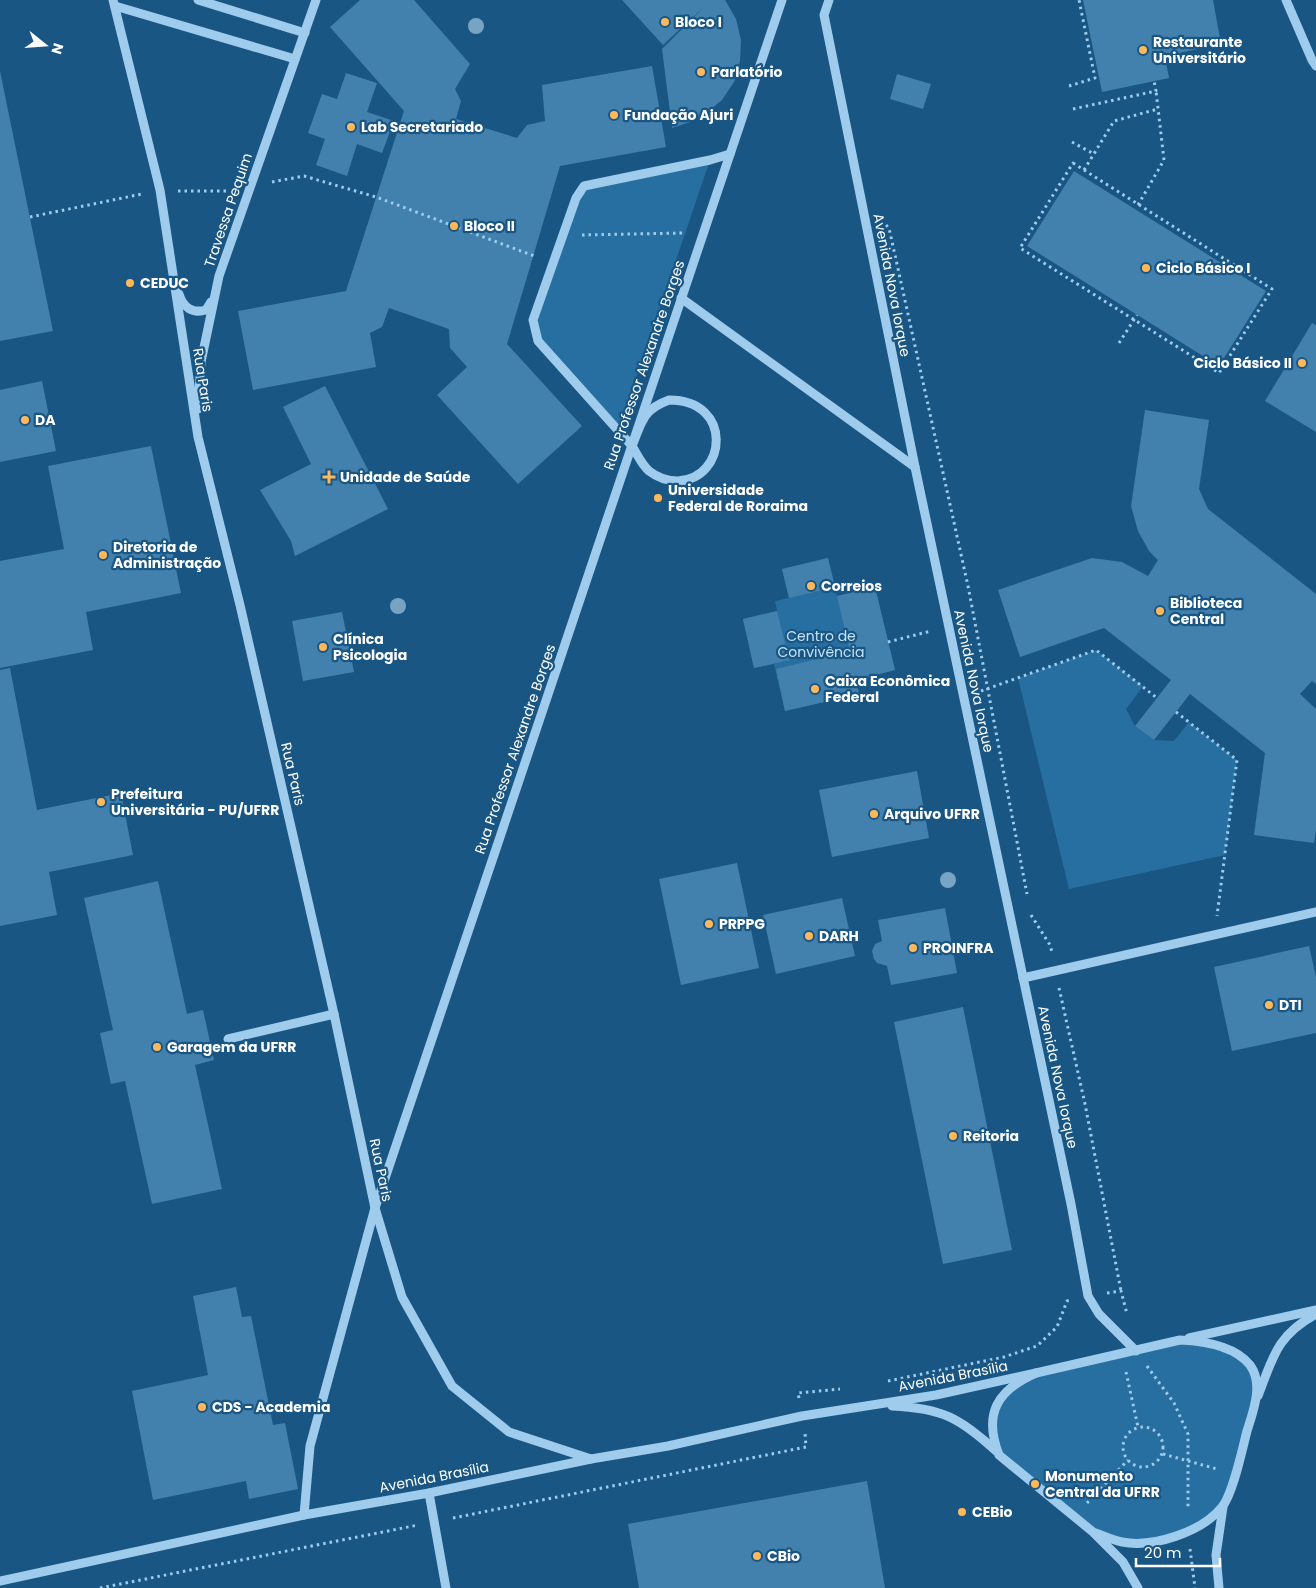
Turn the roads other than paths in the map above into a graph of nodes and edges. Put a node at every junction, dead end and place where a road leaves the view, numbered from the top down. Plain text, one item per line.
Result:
1 (198, 0) edge
2 (316, 0) edge
3 (829, 0) edge
4 (1286, 0) edge
5 (779, 2) edge
6 (114, 3) edge
7 (305, 33) junction
8 (295, 58) junction
9 (1316, 66) edge
10 (730, 154) junction
11 (169, 252) junction
12 (219, 276) junction
13 (681, 298) junction
14 (198, 437) junction
15 (632, 446) junction
16 (915, 467) junction
17 (1316, 912) edge
18 (1023, 978) junction
19 (334, 1014) junction
20 (228, 1039) dead end
21 (375, 1208) junction
22 (1316, 1310) edge
23 (1316, 1314) edge
24 (1180, 1340) junction
25 (1136, 1351) junction
26 (1036, 1373) junction
27 (1257, 1398) junction
28 (875, 1405) junction
29 (999, 1454) junction
30 (590, 1459) junction
31 (429, 1493) junction
32 (1223, 1506) junction
33 (304, 1514) junction
34 (1093, 1532) junction
35 (0, 1581) edge
36 (446, 1588) edge
37 (1138, 1588) edge
38 (1219, 1588) edge

1 - 7 street
2 - 7 street, Travessa Pequim
3 - 16 street, Avenida Nova Iorque
4 - 9 street
5 - 10 street, Rua Professor Alexandre Borges
6 - 8 street
6 - 11 street, Rua Paris
7 - 8 street, Travessa Pequim
8 - 12 street, Travessa Pequim
10 - 13 street, Rua Professor Alexandre Borges
10 - 15 street
11 - 12 street
11 - 14 street, Rua Paris
12 - 14 street, Travessa Pequim
13 - 15 street, Rua Professor Alexandre Borges
13 - 16 street
14 - 19 street, Rua Paris
15 - 15 street
15 - 21 street, Rua Professor Alexandre Borges
16 - 18 street, Avenida Nova Iorque
17 - 18 street
18 - 25 street, Avenida Nova Iorque
19 - 20 street
19 - 21 street, Rua Paris
21 - 30 street, Rua Paris
21 - 33 street, Rua Professor Alexandre Borges
22 - 24 street
23 - 27 street
24 - 25 street
24 - 27 street
25 - 26 street
26 - 28 street, Avenida Brasília
26 - 29 street
27 - 32 street
28 - 29 street, Avenida Brasília
28 - 30 street, Avenida Brasília
29 - 34 street, Avenida Brasília
30 - 31 street, Avenida Brasília
31 - 33 street, Avenida Brasília
31 - 36 street
32 - 34 street
32 - 38 street
33 - 35 street, Avenida Brasília
34 - 37 street

